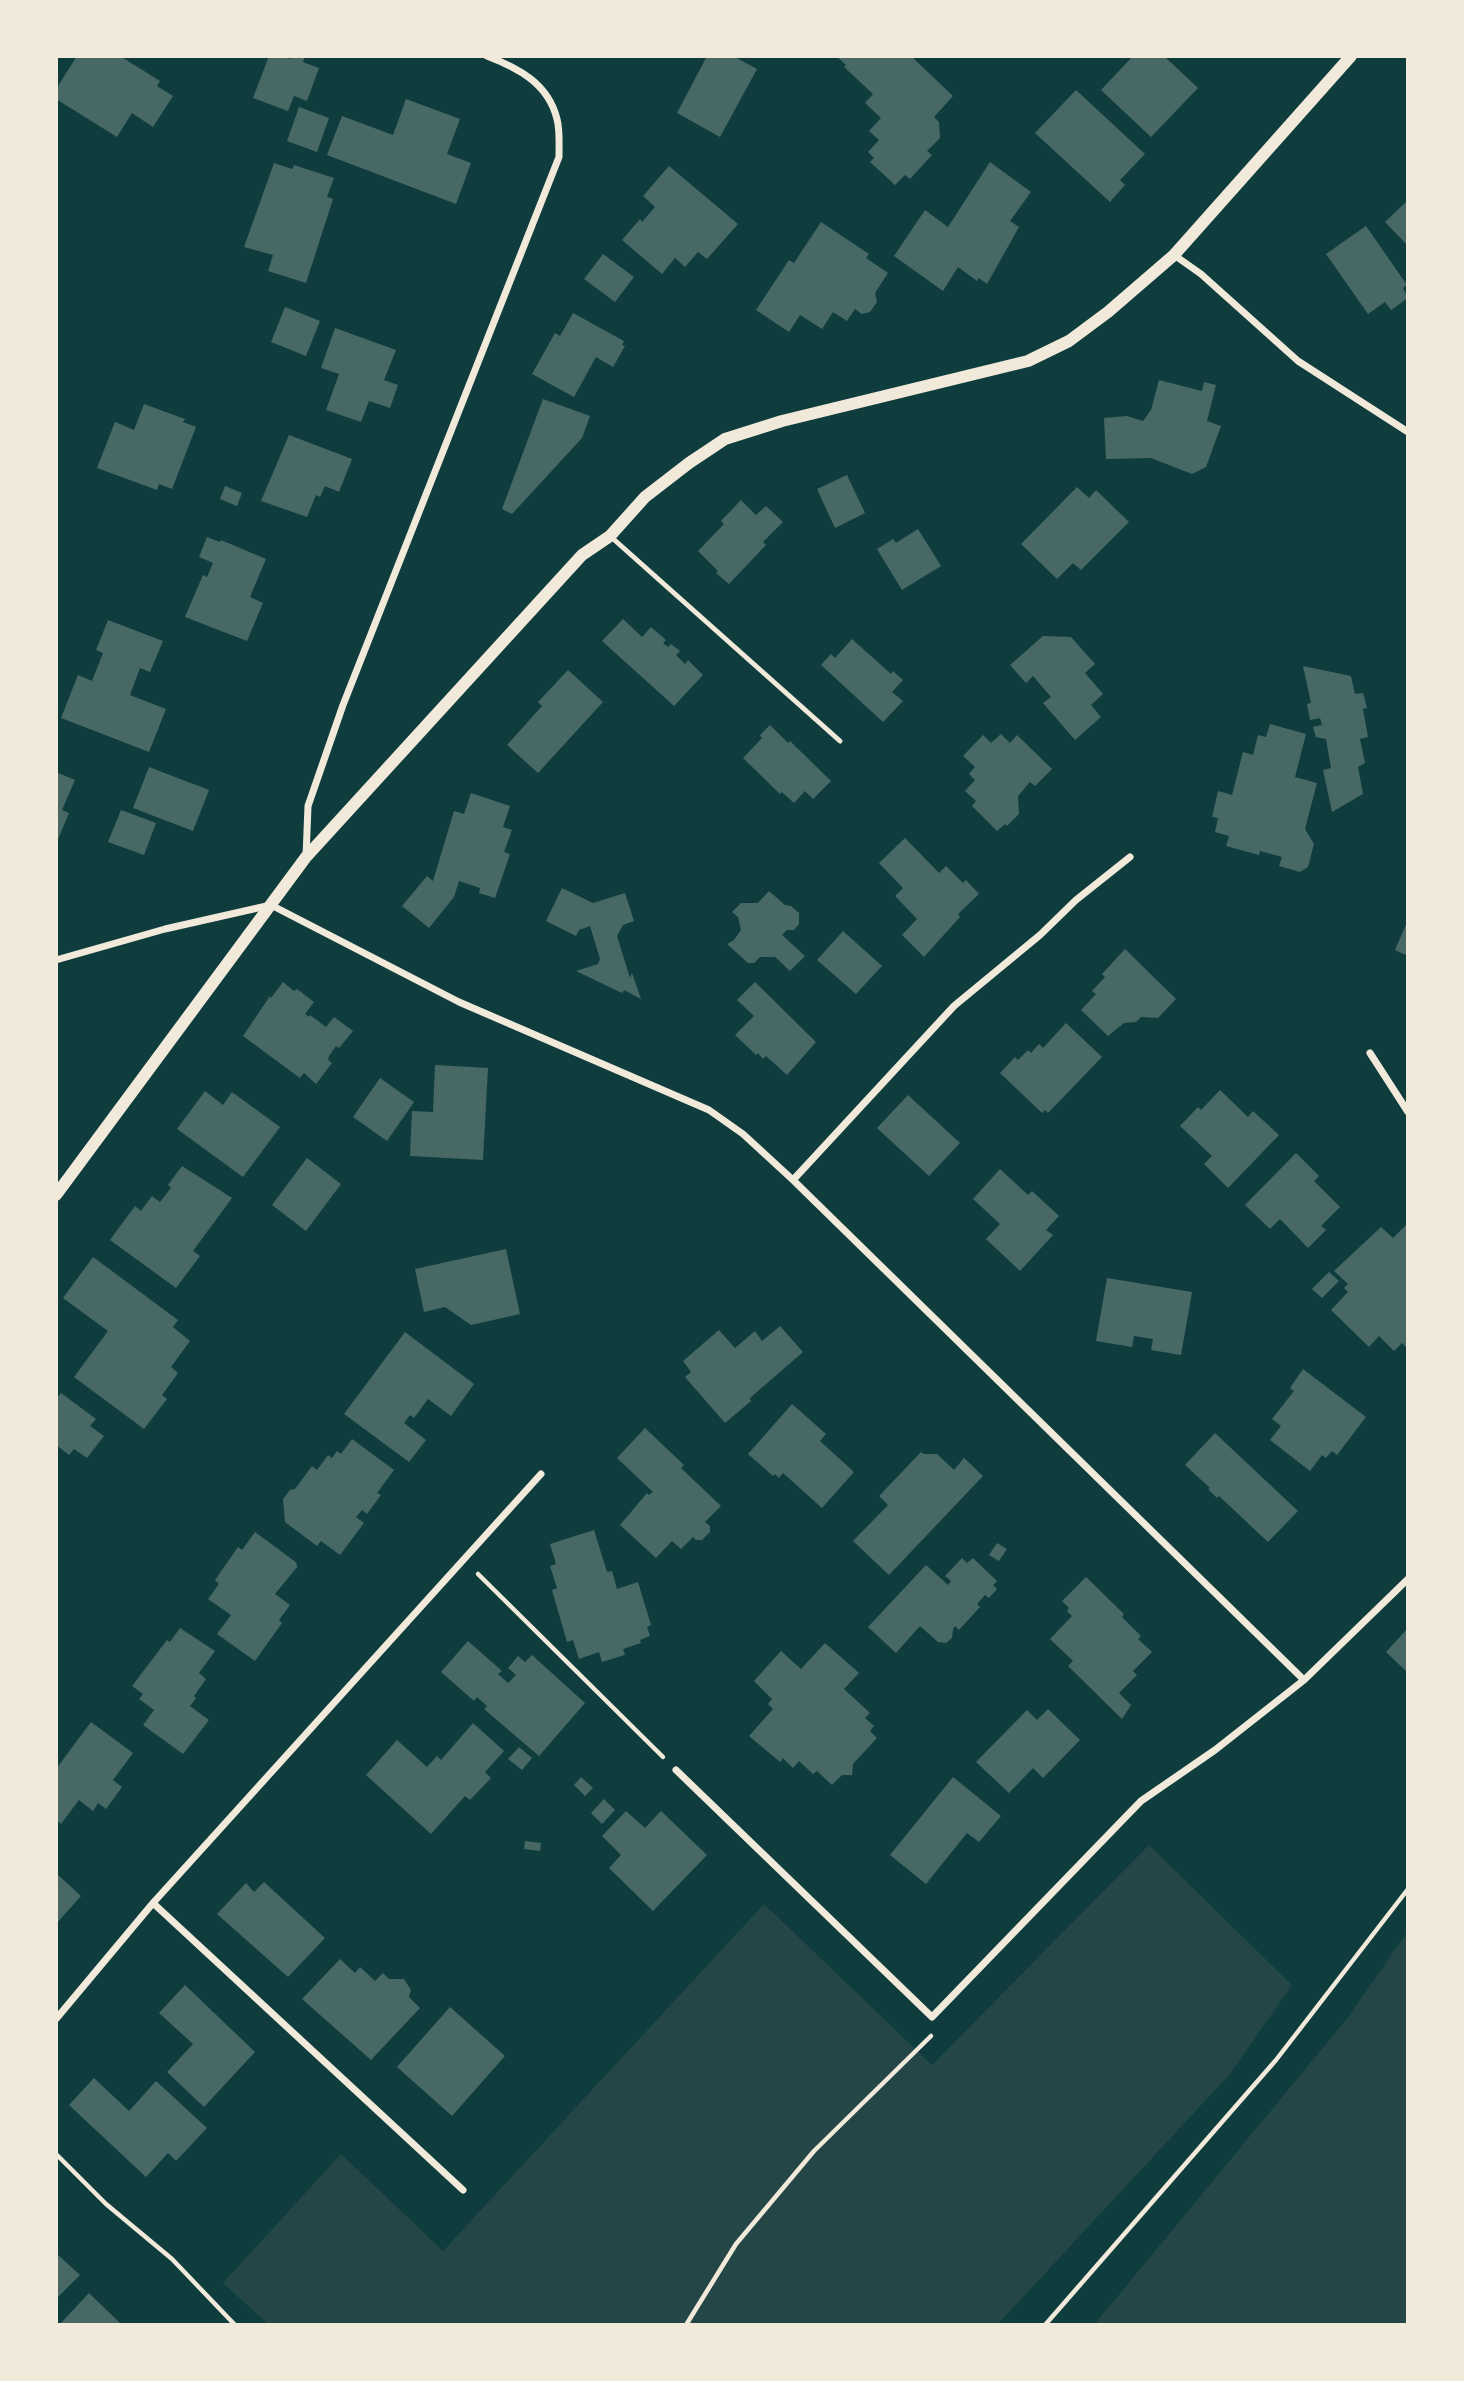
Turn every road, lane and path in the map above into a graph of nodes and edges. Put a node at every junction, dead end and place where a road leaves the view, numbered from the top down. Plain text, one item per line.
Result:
1 (486, 56) edge
2 (1351, 56) edge
3 (1174, 255) junction
4 (1408, 432) edge
5 (610, 536) junction
6 (840, 741) dead end
7 (306, 857) junction
8 (1130, 857) dead end
9 (271, 905) junction
10 (56, 960) edge
11 (1370, 1053) dead end
12 (1408, 1112) edge
13 (793, 1180) junction
14 (56, 1195) edge
15 (541, 1474) dead end
16 (464, 1560) junction
17 (1408, 1579) edge
18 (1304, 1680) junction
19 (676, 1770) joint
20 (1408, 1889) edge
21 (153, 1903) junction
22 (932, 2017) junction
23 (56, 2019) edge
24 (56, 2154) edge
25 (463, 2190) dead end
26 (235, 2325) edge
27 (686, 2325) edge
28 (1045, 2325) edge

1 - 7 street
2 - 3 street
3 - 4 street
3 - 5 street
5 - 6 lane
5 - 7 street
7 - 9 street
8 - 13 street
9 - 10 street
9 - 13 street
9 - 14 street
11 - 12 street
13 - 18 street
15 - 16 street
16 - 19 path
16 - 21 street
17 - 18 street
18 - 22 street
19 - 22 street
20 - 28 path
21 - 23 street
21 - 25 street
22 - 27 path
24 - 26 path

